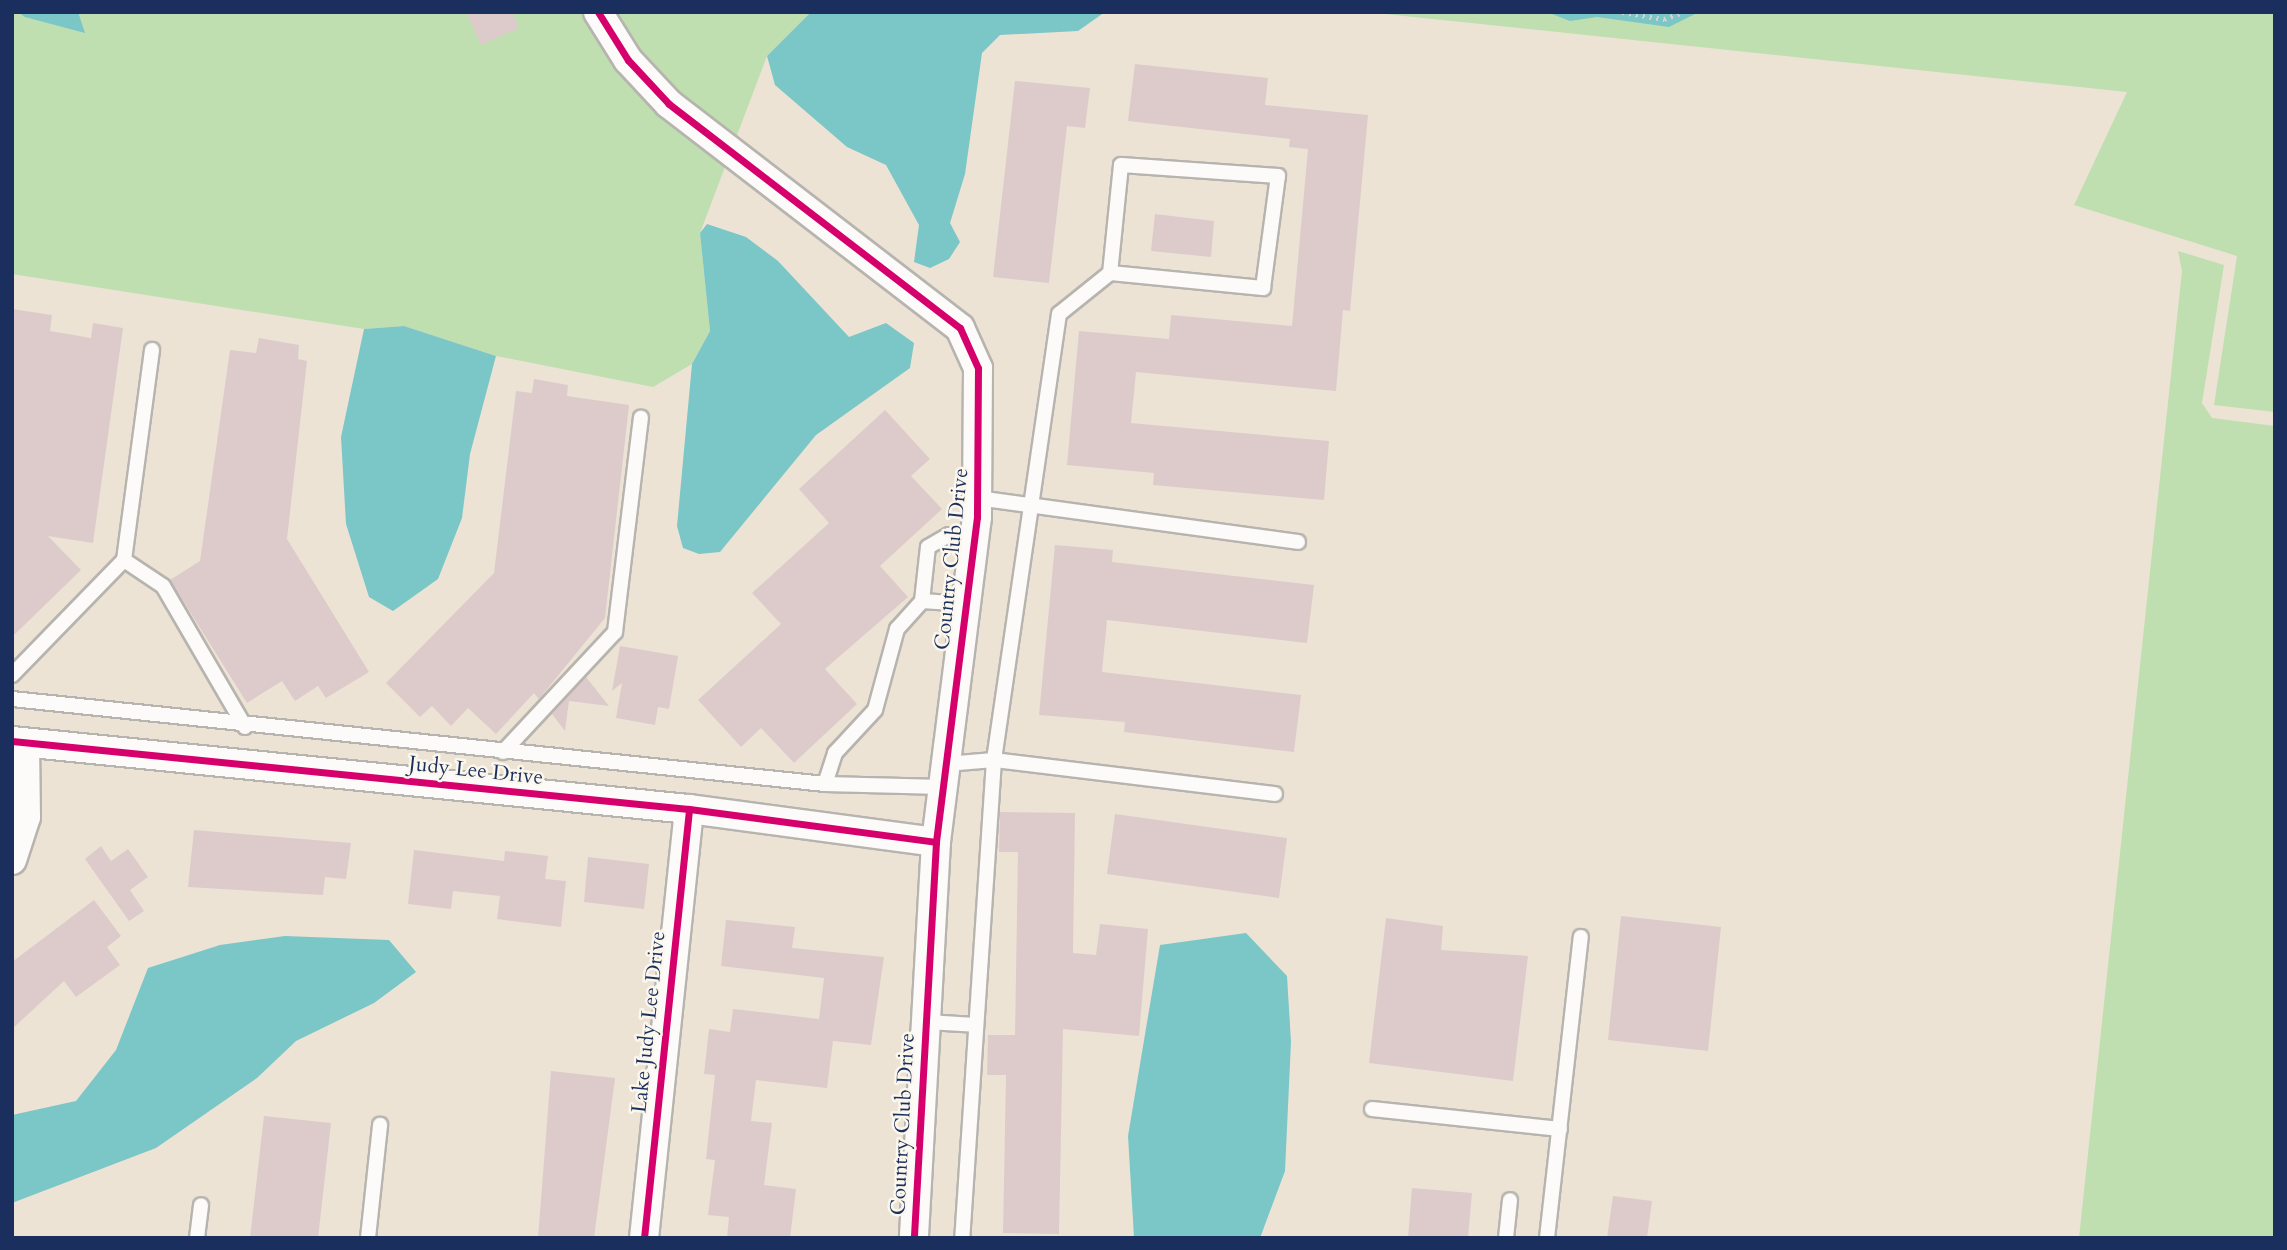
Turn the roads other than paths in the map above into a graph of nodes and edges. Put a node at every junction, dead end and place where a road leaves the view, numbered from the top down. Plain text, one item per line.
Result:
1 (598, 12) edge
2 (1110, 273) junction
3 (152, 350) dead end
4 (642, 418) dead end
5 (978, 498) junction
6 (1030, 505) junction
7 (974, 536) junction
8 (1298, 542) dead end
9 (124, 560) junction
10 (922, 601) junction
11 (966, 604) junction
12 (12, 675) edge
13 (12, 699) edge
14 (245, 727) junction
15 (19, 742) edge
16 (503, 752) junction
17 (994, 761) junction
18 (944, 776) junction
19 (825, 784) junction
20 (1275, 794) dead end
21 (689, 809) junction
22 (936, 842) junction
23 (12, 860) edge
24 (1581, 937) dead end
25 (926, 1022) junction
26 (976, 1026) junction
27 (1371, 1109) dead end
28 (380, 1125) dead end
29 (1560, 1129) junction
30 (1510, 1200) dead end
31 (201, 1205) dead end
32 (197, 1238) edge
33 (368, 1238) edge
34 (644, 1238) edge
35 (914, 1238) edge
36 (962, 1238) edge
37 (1506, 1238) edge
38 (1547, 1238) edge

1 - 5 street, Country Club Drive
2 - 2 lane
2 - 6 lane
3 - 9 lane
4 - 16 lane
5 - 6 lane
5 - 7 street, Country Club Drive
6 - 8 lane
6 - 17 lane
7 - 10 lane
7 - 11 street, Country Club Drive
9 - 12 lane
9 - 14 lane
10 - 11 lane
10 - 19 lane
11 - 18 street, Country Club Drive
13 - 14 lane
14 - 16 lane
15 - 21 street, Judy Lee Drive
15 - 23 street
16 - 19 lane
17 - 18 lane
17 - 20 lane
17 - 26 lane
18 - 19 lane
18 - 22 street, Country Club Drive
21 - 22 street, Judy Lee Drive
21 - 34 street, Lake Judy Lee Drive
22 - 25 street, Country Club Drive
24 - 29 lane
25 - 26 lane
25 - 35 street, Country Club Drive
26 - 36 lane
27 - 29 lane
28 - 33 lane
29 - 38 lane
30 - 37 lane
31 - 32 lane

